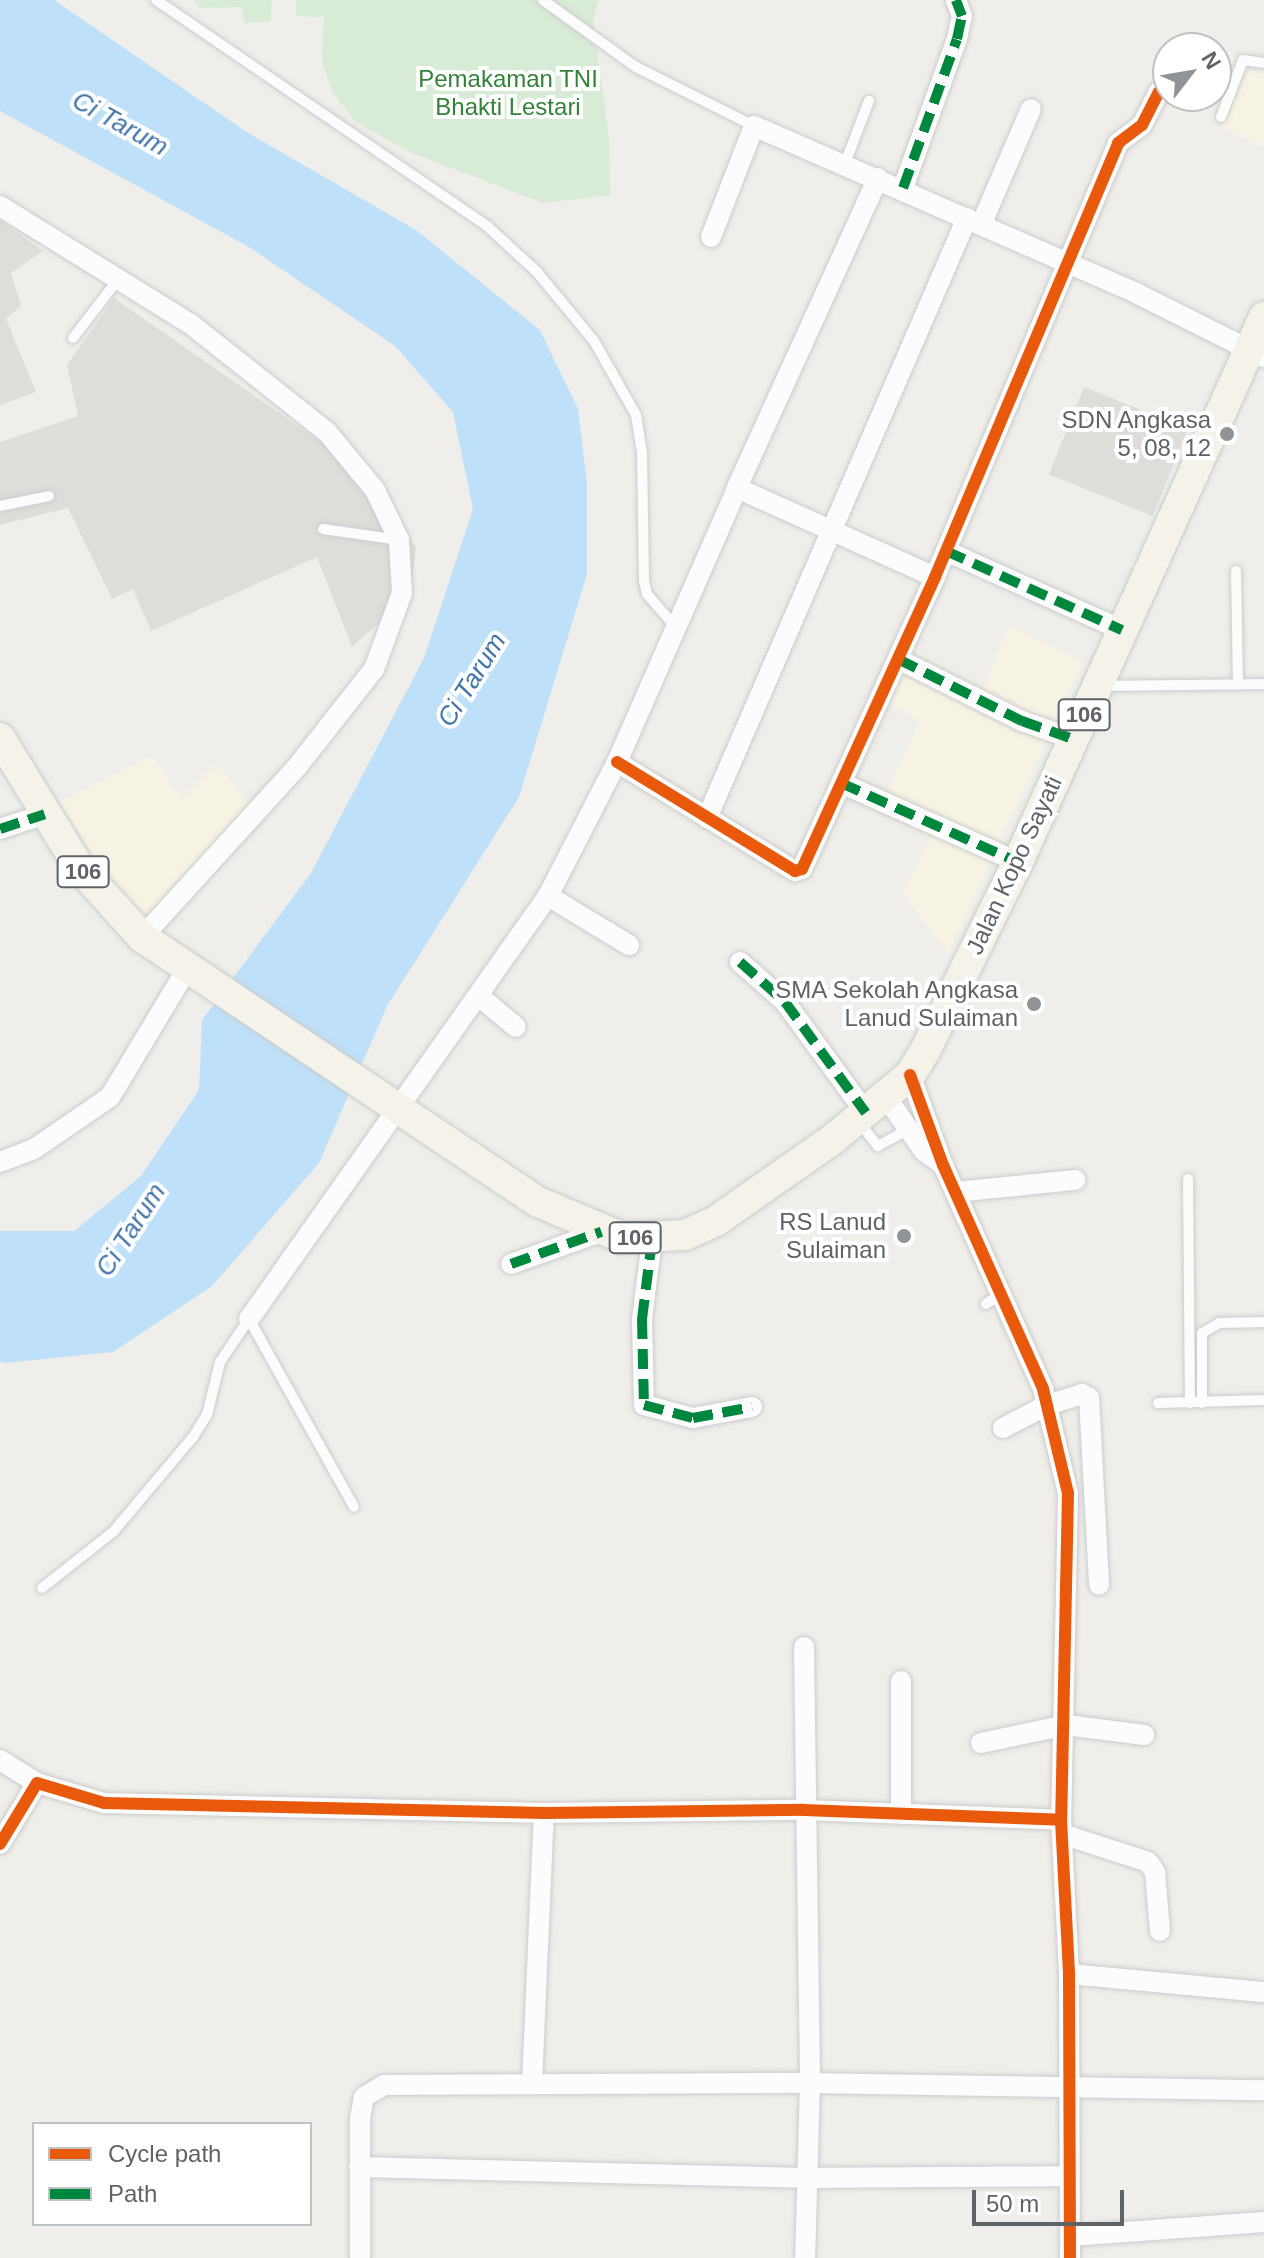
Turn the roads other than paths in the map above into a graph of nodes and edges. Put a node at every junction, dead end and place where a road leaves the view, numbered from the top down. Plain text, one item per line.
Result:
1 (156, 0) edge
2 (543, 0) edge
3 (956, 0) edge
4 (1264, 63) edge
5 (869, 101) dead end
6 (1152, 105) edge
7 (1031, 109) dead end
8 (1221, 117) dead end
9 (754, 126) junction
10 (844, 166) junction
11 (878, 178) junction
12 (903, 188) junction
13 (0, 206) edge
14 (974, 222) junction
15 (711, 237) dead end
16 (1065, 262) junction
17 (119, 278) junction
18 (1264, 317) edge
19 (73, 338) dead end
20 (1254, 360) edge
21 (737, 488) junction
22 (49, 496) dead end
23 (0, 506) edge
24 (323, 529) dead end
25 (833, 533) junction
26 (399, 540) junction
27 (946, 551) junction
28 (1236, 571) dead end
29 (935, 577) junction
30 (673, 624) junction
31 (1122, 630) junction
32 (898, 659) junction
33 (1238, 684) junction
34 (1264, 684) edge
35 (1097, 686) junction
36 (0, 738) edge
37 (1073, 739) junction
38 (617, 762) junction
39 (841, 783) junction
40 (45, 814) junction
41 (707, 818) junction
42 (0, 829) edge
43 (1018, 862) junction
44 (548, 896) junction
45 (142, 937) junction
46 (629, 945) dead end
47 (740, 962) dead end
48 (193, 972) junction
49 (479, 996) junction
50 (516, 1027) dead end
51 (910, 1075) junction
52 (396, 1105) junction
53 (870, 1110) junction
54 (927, 1117) junction
55 (908, 1130) junction
56 (0, 1162) edge
57 (943, 1165) junction
58 (1188, 1179) dead end
59 (1075, 1180) dead end
60 (956, 1192) junction
61 (601, 1232) junction
62 (652, 1240) junction
63 (511, 1264) dead end
64 (249, 1319) junction
65 (1264, 1322) edge
66 (1264, 1400) edge
67 (1158, 1403) dead end
68 (1190, 1403) junction
69 (1202, 1403) junction
70 (1047, 1405) junction
71 (752, 1407) dead end
72 (1003, 1428) dead end
73 (354, 1507) dead end
74 (1099, 1585) dead end
75 (42, 1588) dead end
76 (804, 1647) dead end
77 (901, 1681) dead end
78 (1066, 1725) junction
79 (1144, 1735) dead end
80 (981, 1743) dead end
81 (0, 1760) edge
82 (37, 1783) junction
83 (804, 1810) junction
84 (544, 1813) junction
85 (901, 1814) junction
86 (1061, 1827) junction
87 (0, 1844) edge
88 (1160, 1931) dead end
89 (1069, 1974) junction
90 (1263, 1992) edge
91 (810, 2083) junction
92 (532, 2084) junction
93 (1067, 2087) junction
94 (1264, 2090) edge
95 (359, 2167) junction
96 (1067, 2176) junction
97 (804, 2178) junction
98 (1264, 2222) edge
99 (1070, 2236) junction
100 (360, 2258) edge
101 (805, 2258) edge
102 (1070, 2258) edge

1 - 30 lane
2 - 9 lane
3 - 12 street
4 - 8 lane
5 - 10 lane
6 - 16 street
7 - 14 street
9 - 10 street
9 - 15 street
10 - 11 street
11 - 12 street
11 - 21 street
12 - 14 street
13 - 17 street
14 - 16 street
14 - 25 street
16 - 20 street
16 - 27 street
17 - 19 lane
17 - 26 street
18 - 20 main road, Jalan Kopo Sayati / 106
20 - 31 main road, Jalan Kopo Sayati / 106
21 - 25 street
21 - 30 street
22 - 23 lane
24 - 26 lane
25 - 29 street
25 - 41 street
26 - 45 street
27 - 29 street
27 - 31 street
28 - 33 lane
29 - 32 street
30 - 38 street
31 - 35 main road, Jalan Kopo Sayati / 106
32 - 37 street
32 - 39 street
33 - 34 lane
33 - 35 lane
35 - 37 main road, Jalan Kopo Sayati / 106
36 - 40 main road, 106
37 - 43 main road, Jalan Kopo Sayati / 106
38 - 41 street
38 - 44 street
39 - 41 street
39 - 43 street
40 - 42 street
40 - 45 main road, 106
43 - 51 main road, Jalan Kopo Sayati / 106
44 - 46 street
44 - 49 street
45 - 48 main road, 106
47 - 53 street
48 - 52 main road, Jalan Kopo Sayati / 106
48 - 56 street
49 - 50 street
49 - 52 street
51 - 53 main road, Jalan Kopo Sayati / 106
51 - 54 street
52 - 61 main road, Jalan Kopo Sayati / 106
52 - 64 street
53 - 55 street
53 - 55 lane
53 - 62 main road, Jalan Kopo Sayati / 106
54 - 55 lane
54 - 57 street
55 - 57 street
57 - 60 street
58 - 68 lane
59 - 60 street
60 - 70 street
61 - 62 main road, Jalan Kopo Sayati / 106
61 - 63 street
62 - 71 street
64 - 73 lane
64 - 75 lane
65 - 69 lane
66 - 69 lane
67 - 68 lane
68 - 69 lane
70 - 72 street
70 - 74 street
70 - 78 street
76 - 83 street
77 - 85 street
78 - 79 street
78 - 80 street
78 - 86 street
81 - 82 street
82 - 84 street
82 - 87 street
83 - 84 street
83 - 85 street
83 - 91 street
84 - 92 street
85 - 86 street
86 - 88 street
86 - 89 street
89 - 90 street
89 - 93 street
91 - 92 street
91 - 93 street
91 - 97 street
92 - 95 street
93 - 94 street
93 - 96 street
95 - 97 street
95 - 100 street
96 - 97 street
96 - 99 street
97 - 101 street
98 - 99 street
99 - 102 street

